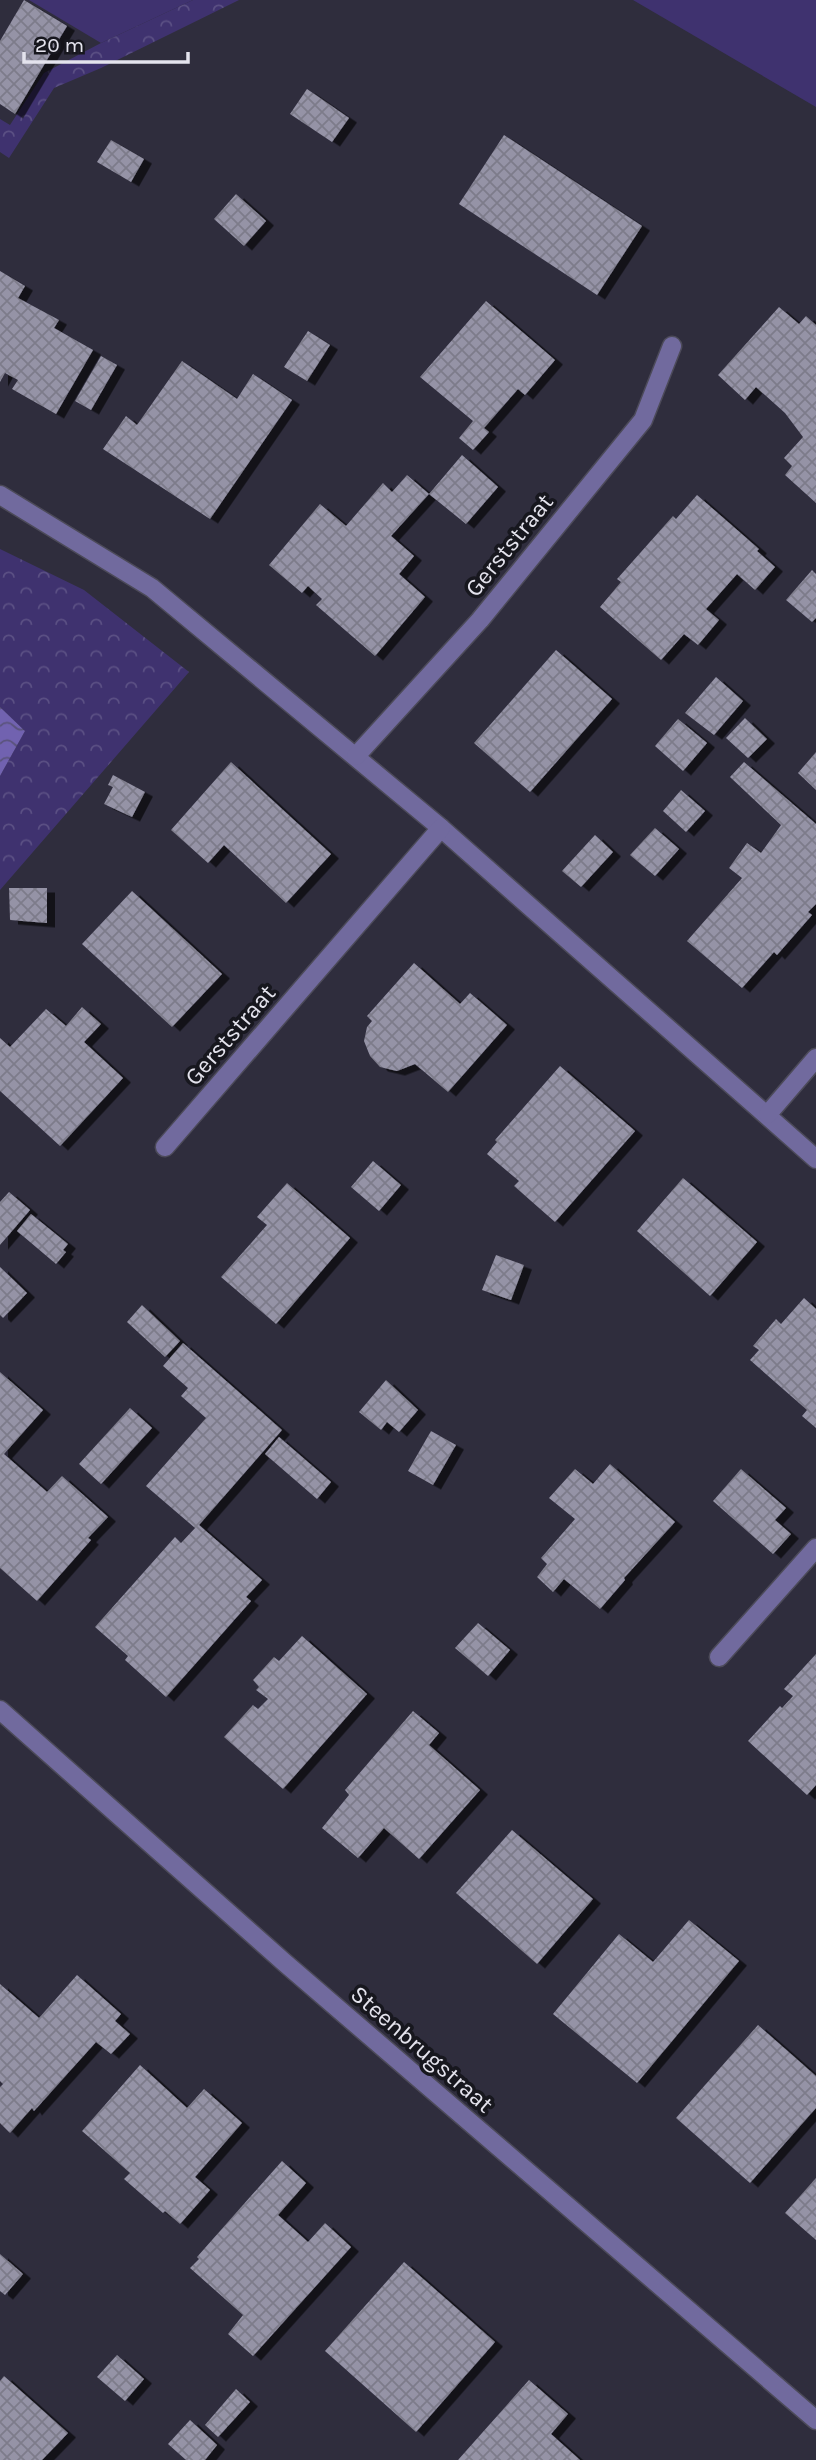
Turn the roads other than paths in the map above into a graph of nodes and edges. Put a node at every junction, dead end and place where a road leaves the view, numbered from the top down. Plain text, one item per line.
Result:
1 (672, 346) dead end
2 (0, 495) edge
3 (356, 756) junction
4 (441, 828) junction
5 (816, 1058) edge
6 (768, 1114) junction
7 (165, 1147) dead end
8 (816, 1159) edge
9 (816, 1548) edge
10 (719, 1657) dead end
11 (0, 1710) edge
12 (816, 2420) edge

1 - 3 street, Gerststraat
2 - 3 street
3 - 4 street
4 - 6 street
4 - 7 street, Gerststraat
5 - 6 street
6 - 8 street
9 - 10 street
11 - 12 street, Steenbrugstraat

